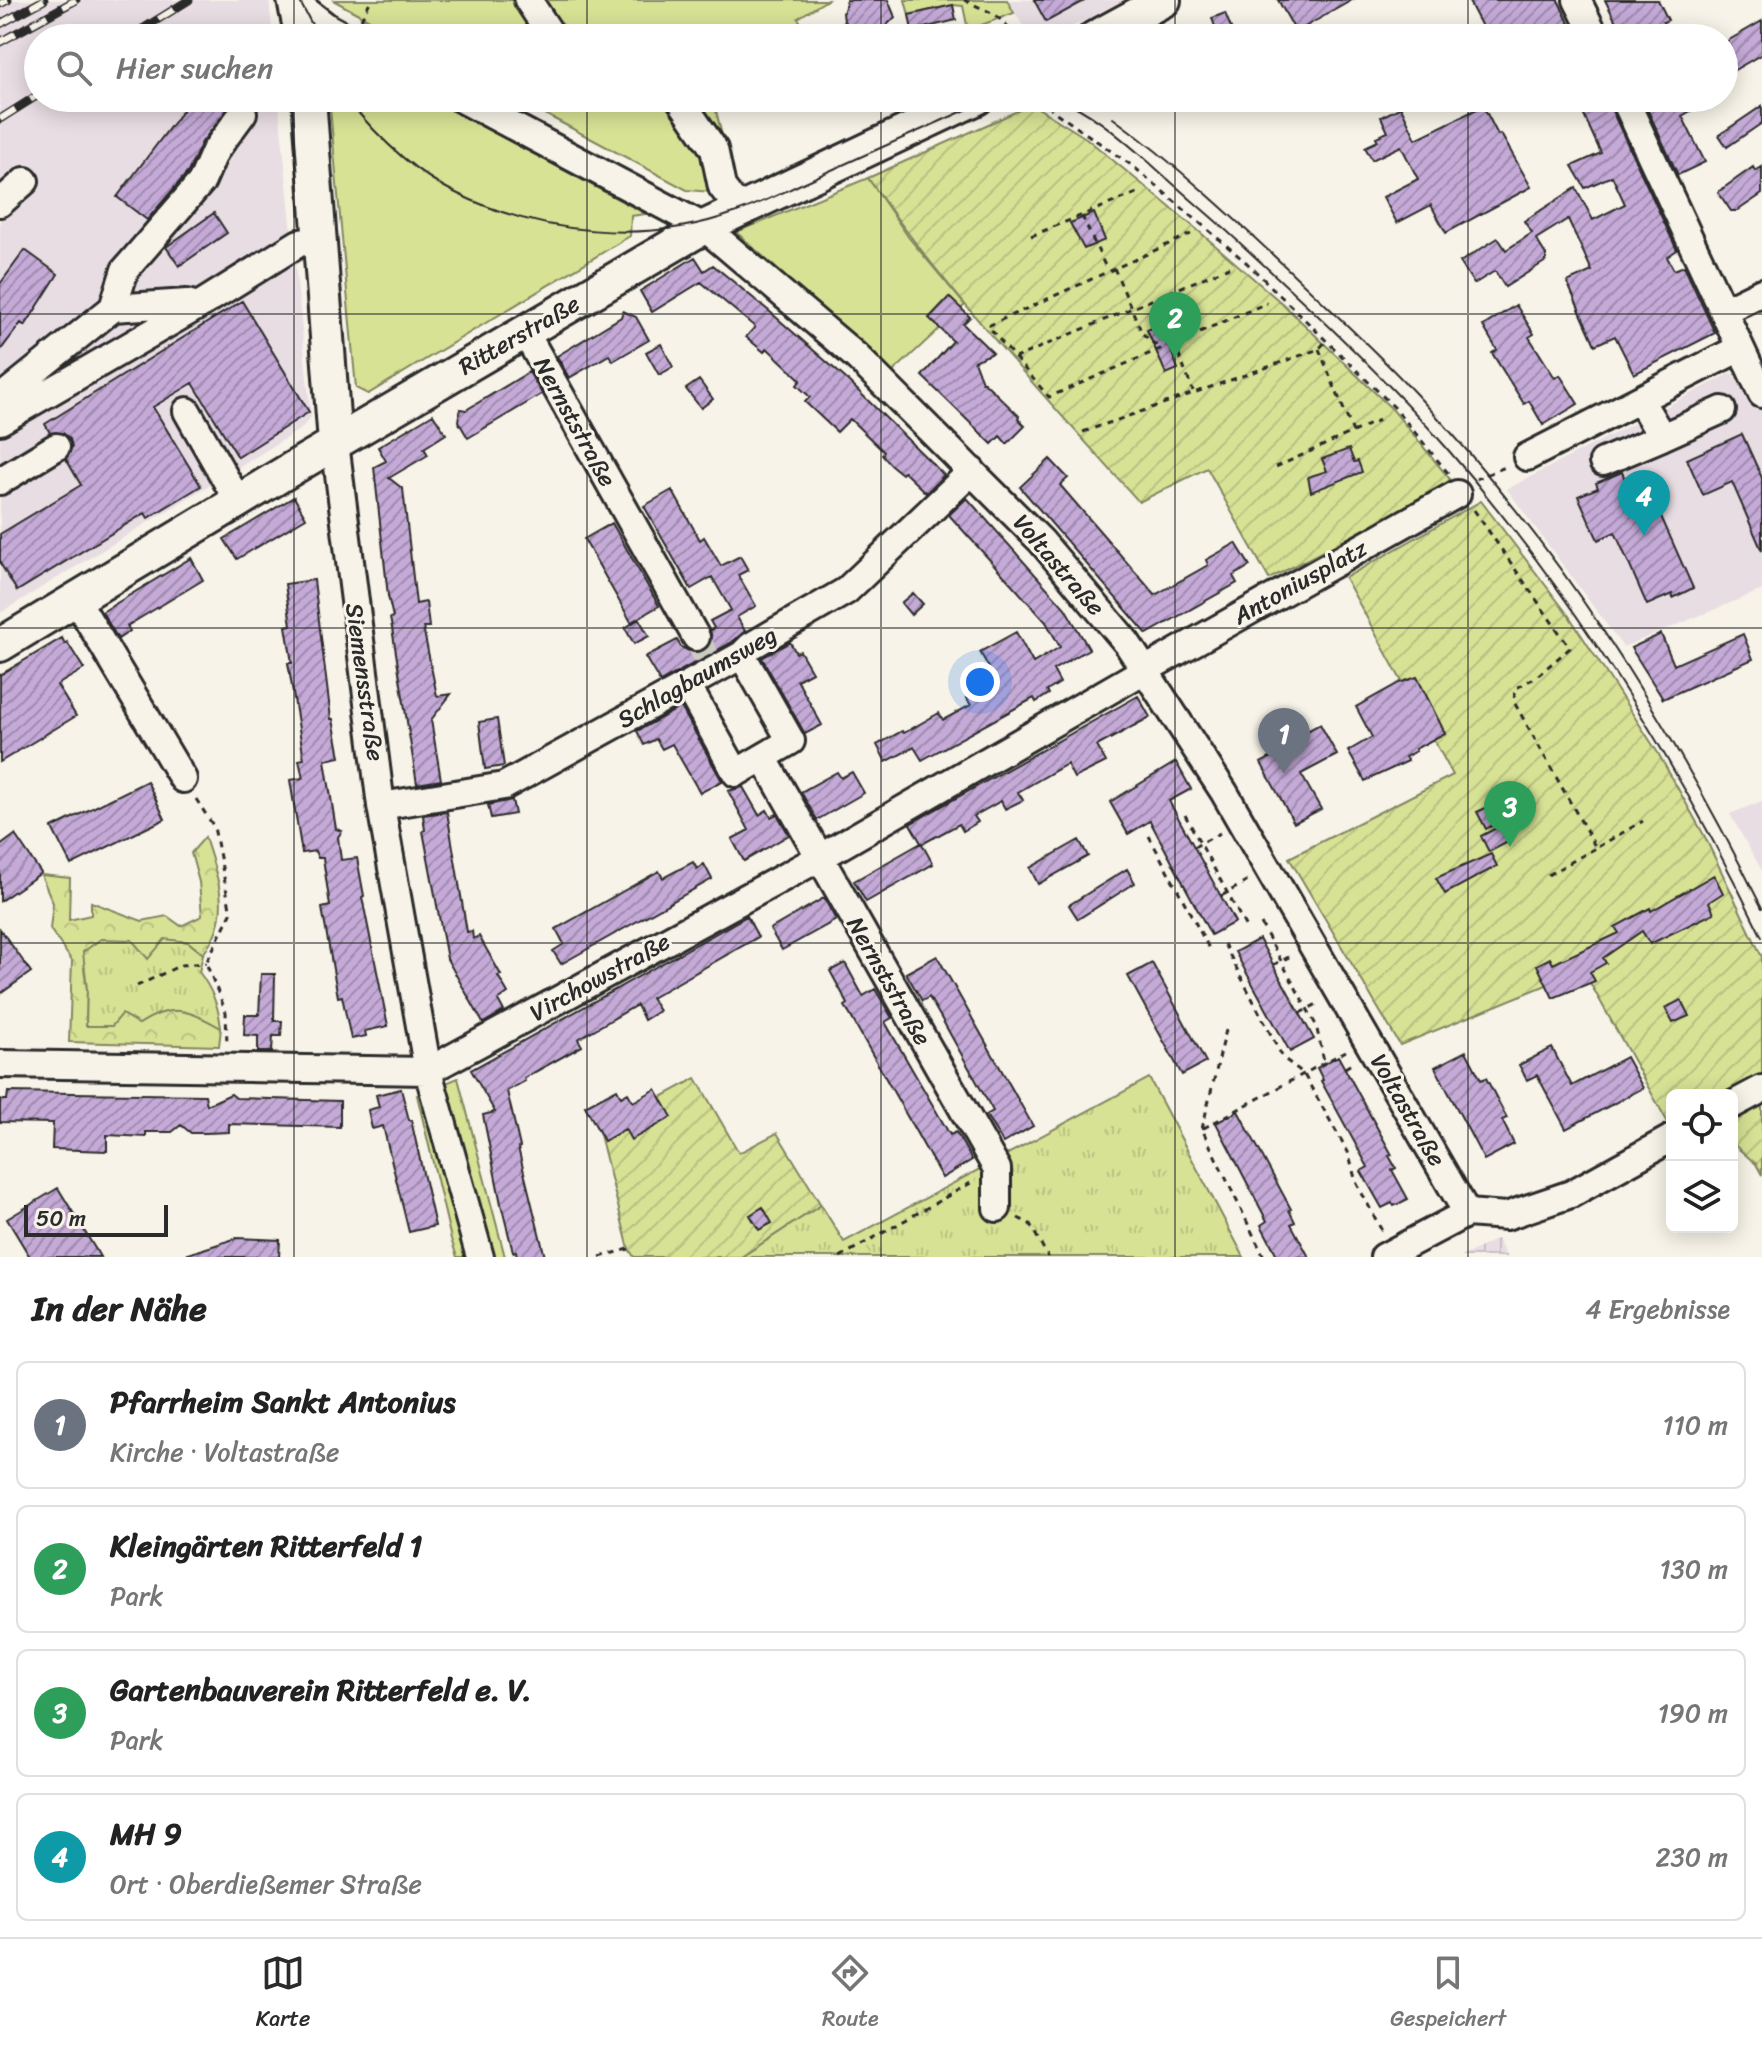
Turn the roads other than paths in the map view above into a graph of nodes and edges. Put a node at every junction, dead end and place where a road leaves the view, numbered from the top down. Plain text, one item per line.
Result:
1 (528, 0) edge
2 (1164, 0) edge
3 (1577, 0) edge
4 (294, 1) edge
5 (299, 24) edge
6 (323, 24) edge
7 (544, 24) edge
8 (1120, 24) edge
9 (1589, 24) edge
10 (310, 112) edge
11 (486, 112) edge
12 (689, 112) edge
13 (947, 112) edge
14 (1631, 112) edge
15 (243, 113) dead end
16 (25, 181) dead end
17 (0, 203) edge
18 (739, 209) junction
19 (704, 227) junction
20 (320, 240) junction
21 (1762, 292) edge
22 (198, 306) junction
23 (113, 308) junction
24 (1723, 311) junction
25 (525, 332) junction
26 (1740, 348) junction
27 (1762, 394) edge
28 (0, 399) edge
29 (1640, 400) junction
30 (1722, 410) dead end
31 (187, 411) dead end
32 (0, 421) edge
33 (1662, 437) junction
34 (335, 443) junction
35 (56, 447) dead end
36 (1527, 457) road end
37 (1603, 462) dead end
38 (972, 471) junction
39 (0, 481) edge
40 (1459, 491) road end
41 (238, 501) junction
42 (77, 601) junction
43 (696, 637) tunnel mouth
44 (0, 645) edge
45 (746, 651) junction
46 (1143, 671) junction
47 (687, 685) junction
48 (764, 759) junction
49 (183, 779) road end
50 (381, 806) junction
51 (819, 858) junction
52 (0, 1064) edge
53 (428, 1071) junction
54 (1762, 1089) edge
55 (1738, 1102) edge
56 (1666, 1141) edge
57 (997, 1208) road end
58 (1467, 1213) junction
59 (1389, 1254) edge
60 (480, 1257) edge

1 - 7 street
2 - 8 main road
3 - 9 street
4 - 5 main road
4 - 6 street
10 - 20 main road, Siemensstraße
11 - 19 street, Voltastraße
12 - 18 street
13 - 18 main road, Ritterstraße
14 - 24 street
15 - 23 street
16 - 17 street
18 - 19 main road, Ritterstraße
19 - 25 main road, Ritterstraße
19 - 38 street, Voltastraße
20 - 22 street
20 - 34 main road, Siemensstraße
21 - 24 street
22 - 23 street
22 - 32 street
23 - 28 street
24 - 26 street
25 - 34 main road, Ritterstraße
25 - 43 street, Nernststraße
26 - 27 street
26 - 29 street
29 - 33 street
29 - 36 street
30 - 33 street
31 - 41 street
33 - 37 street
34 - 41 main road, Ritterstraße
34 - 50 street, Siemensstraße
35 - 39 street
38 - 45 street, Schlagbaumsweg
38 - 46 street, Voltastraße
40 - 46 street, Antoniusplatz
41 - 42 main road, Ritterstraße
42 - 44 main road, Ritterstraße
42 - 49 street
45 - 47 street, Schlagbaumsweg
45 - 48 street
46 - 51 street, Virchowstraße
46 - 58 street, Voltastraße
47 - 48 street
47 - 50 street, Schlagbaumsweg
48 - 51 street, Nernststraße
50 - 53 street, Siemensstraße
51 - 53 street, Virchowstraße
51 - 57 street, Nernststraße
52 - 53 street, Virchowstraße
53 - 60 street, Siemensstraße
54 - 55 street
56 - 58 street
58 - 59 street

